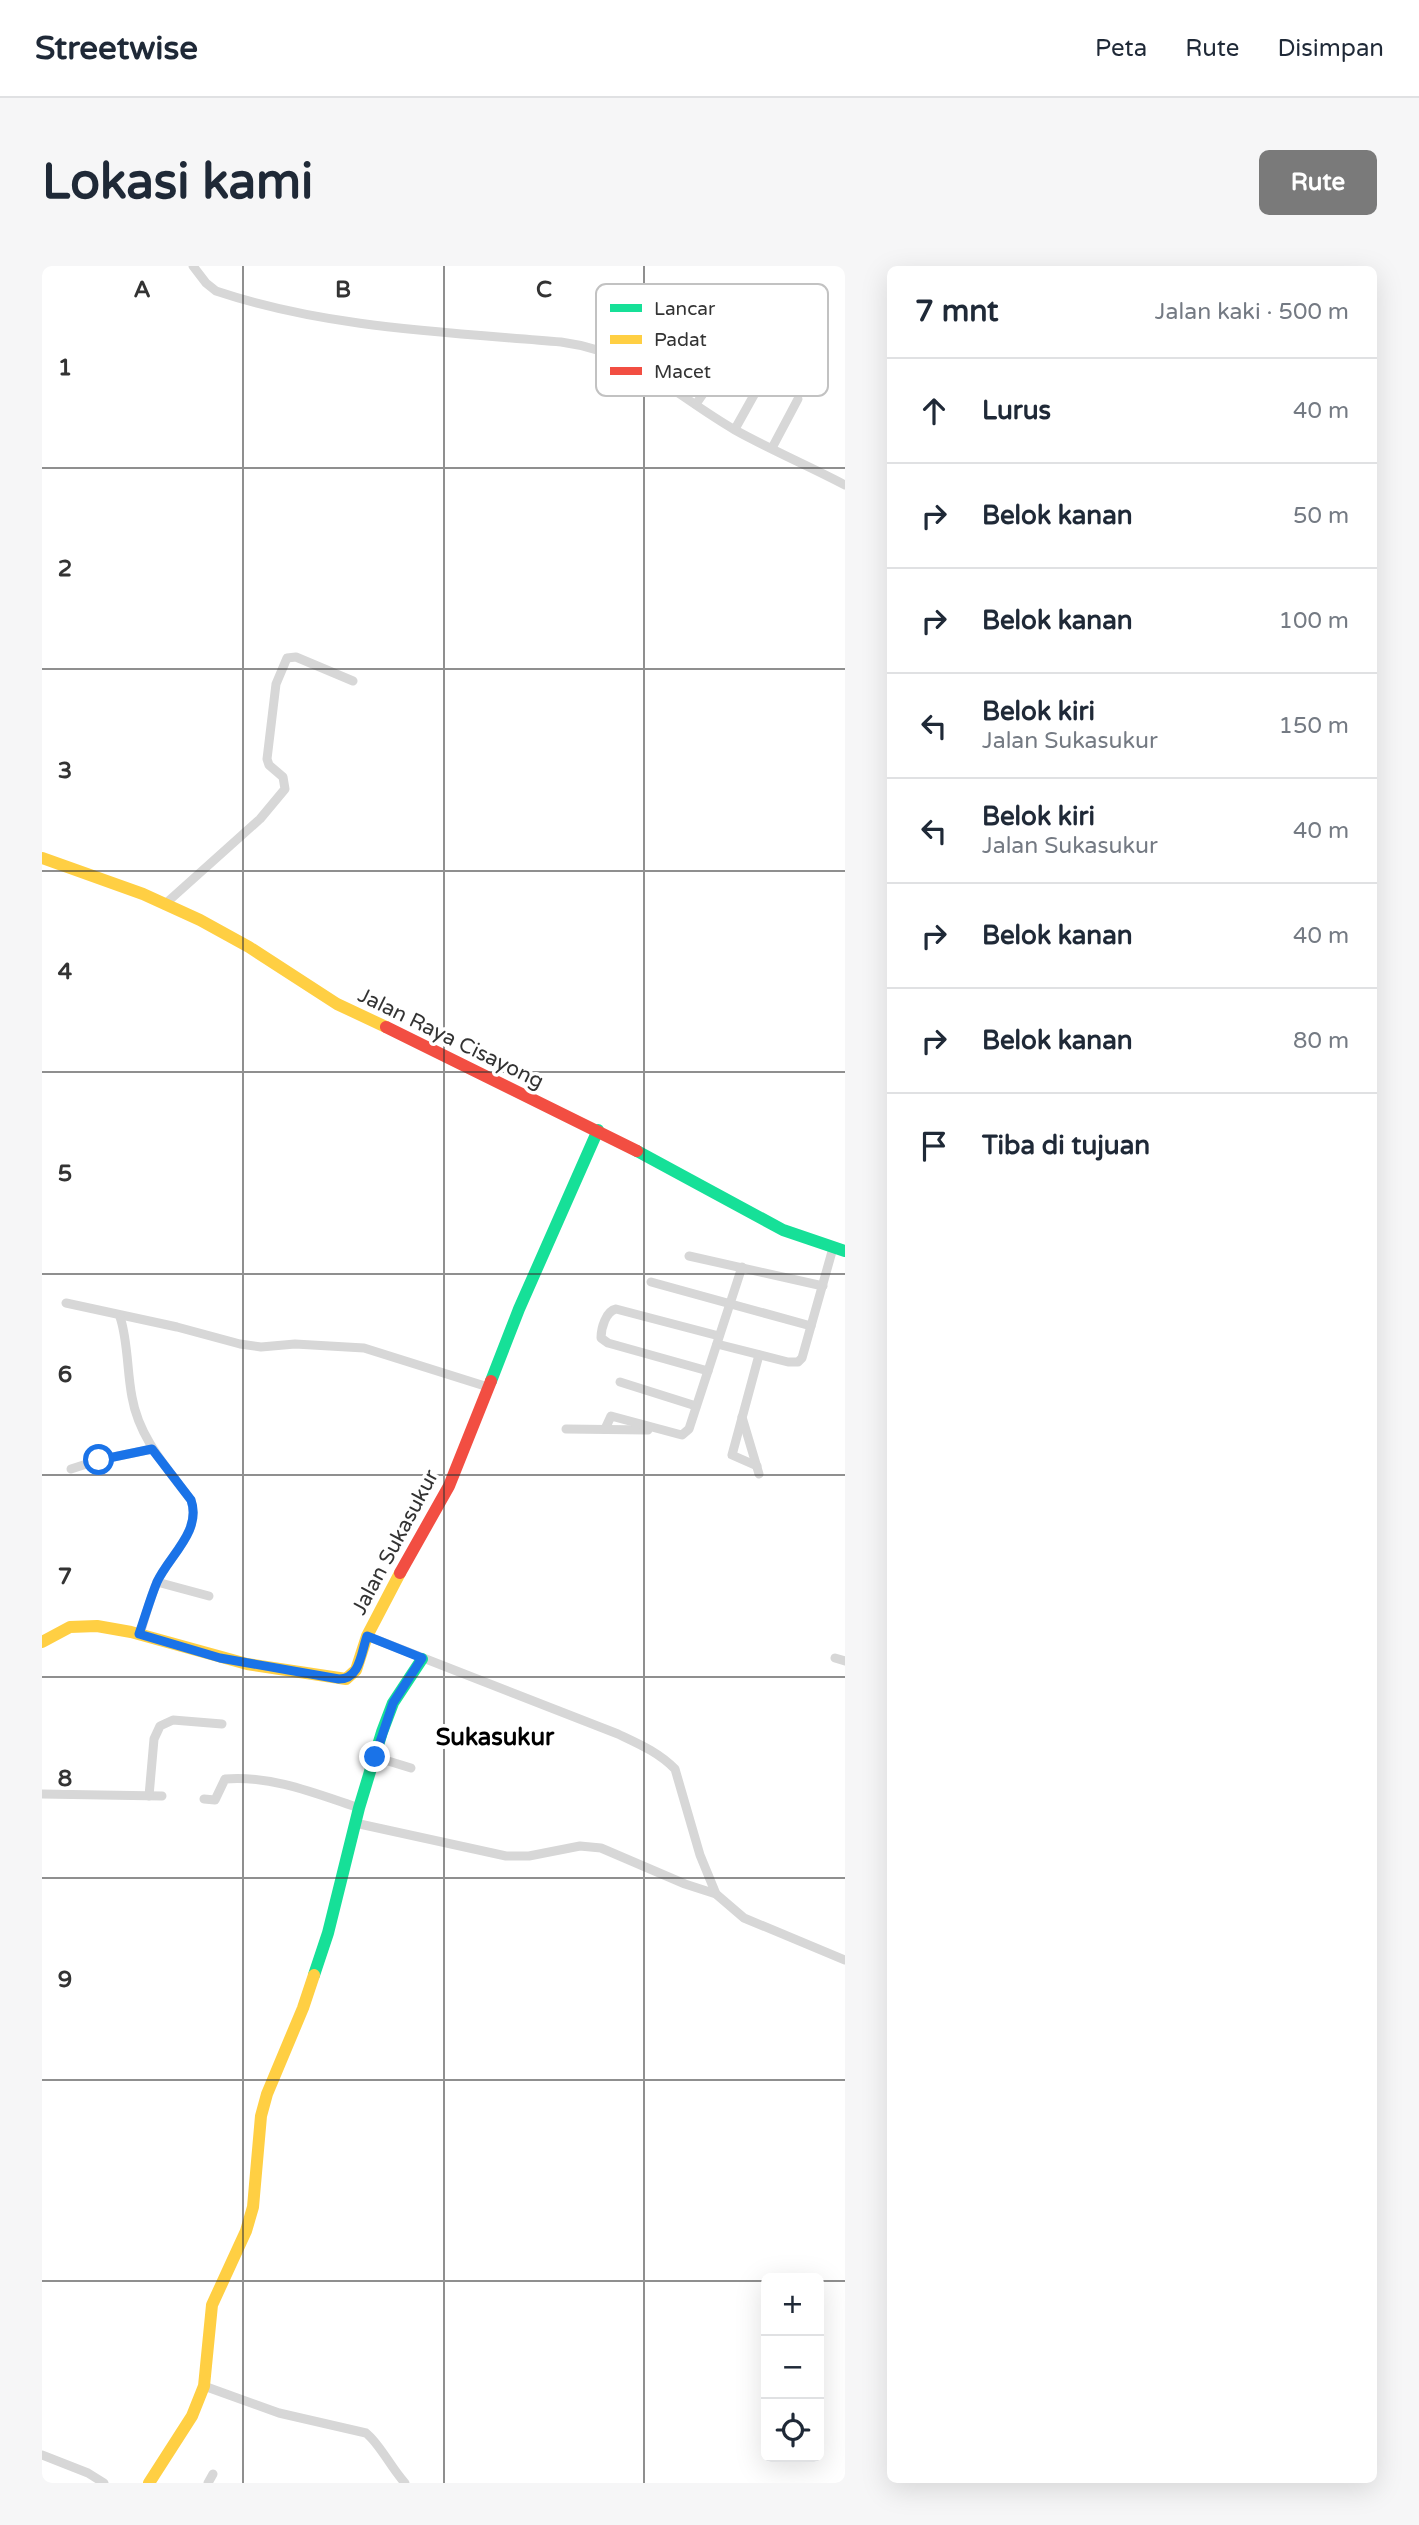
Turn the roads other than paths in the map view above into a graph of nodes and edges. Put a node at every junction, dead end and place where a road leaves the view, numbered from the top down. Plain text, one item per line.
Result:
1 (193, 266) edge
2 (596, 350) edge
3 (684, 396) edge
4 (702, 396) edge
5 (753, 396) edge
6 (798, 399) dead end
7 (696, 404) junction
8 (735, 429) junction
9 (772, 448) junction
10 (845, 485) edge
11 (353, 681) dead end
12 (42, 858) edge
13 (164, 905) junction
14 (598, 1130) junction
15 (839, 1249) edge
16 (688, 1255) dead end
17 (742, 1268) junction
18 (651, 1282) dead end
19 (823, 1286) junction
20 (66, 1303) dead end
21 (729, 1304) junction
22 (120, 1317) junction
23 (811, 1326) junction
24 (718, 1340) junction
25 (759, 1355) junction
26 (708, 1371) junction
27 (620, 1382) dead end
28 (488, 1387) junction
29 (696, 1406) junction
30 (741, 1416) junction
31 (566, 1429) dead end
32 (152, 1449) junction
33 (71, 1469) dead end
34 (157, 1582) junction
35 (209, 1595) dead end
36 (139, 1634) junction
37 (367, 1636) junction
38 (42, 1642) edge
39 (422, 1658) junction
40 (222, 1724) dead end
41 (375, 1757) junction
42 (411, 1768) dead end
43 (42, 1794) edge
44 (149, 1796) junction
45 (162, 1796) dead end
46 (204, 1799) dead end
47 (359, 1808) junction
48 (355, 1823) junction
49 (716, 1894) junction
50 (845, 1960) edge
51 (204, 2386) junction
52 (42, 2455) edge
53 (104, 2483) edge
54 (149, 2483) edge
55 (405, 2483) edge

1 - 2 street
3 - 7 street
4 - 7 street
5 - 8 street
6 - 9 street
7 - 8 street
8 - 9 street
9 - 10 street
11 - 13 street
12 - 13 street, Jalan Raya Cisayong
13 - 14 street, Jalan Raya Cisayong
14 - 15 street, Jalan Raya Cisayong
14 - 28 street, Jalan Sukasukur
15 - 19 street
16 - 17 street
17 - 19 street
17 - 21 street
18 - 21 street
19 - 23 street
20 - 22 street
21 - 23 street
21 - 24 street
22 - 28 street
22 - 32 street
23 - 25 street
24 - 25 street
24 - 26 street
24 - 26 street
25 - 30 street
26 - 29 street
27 - 29 street
28 - 37 street, Jalan Sukasukur
29 - 31 street
30 - 30 street
32 - 33 street
32 - 34 street
34 - 35 street
34 - 36 street
36 - 37 street, Jalan Sukasukur
36 - 38 street, Jalan Sukasukur
37 - 39 street
39 - 41 street
39 - 49 street
40 - 44 street
41 - 42 street
41 - 47 street
43 - 44 street
44 - 45 street
46 - 47 street
47 - 48 street
48 - 49 street
48 - 51 street
49 - 50 street
51 - 54 street
51 - 55 street
52 - 53 street

